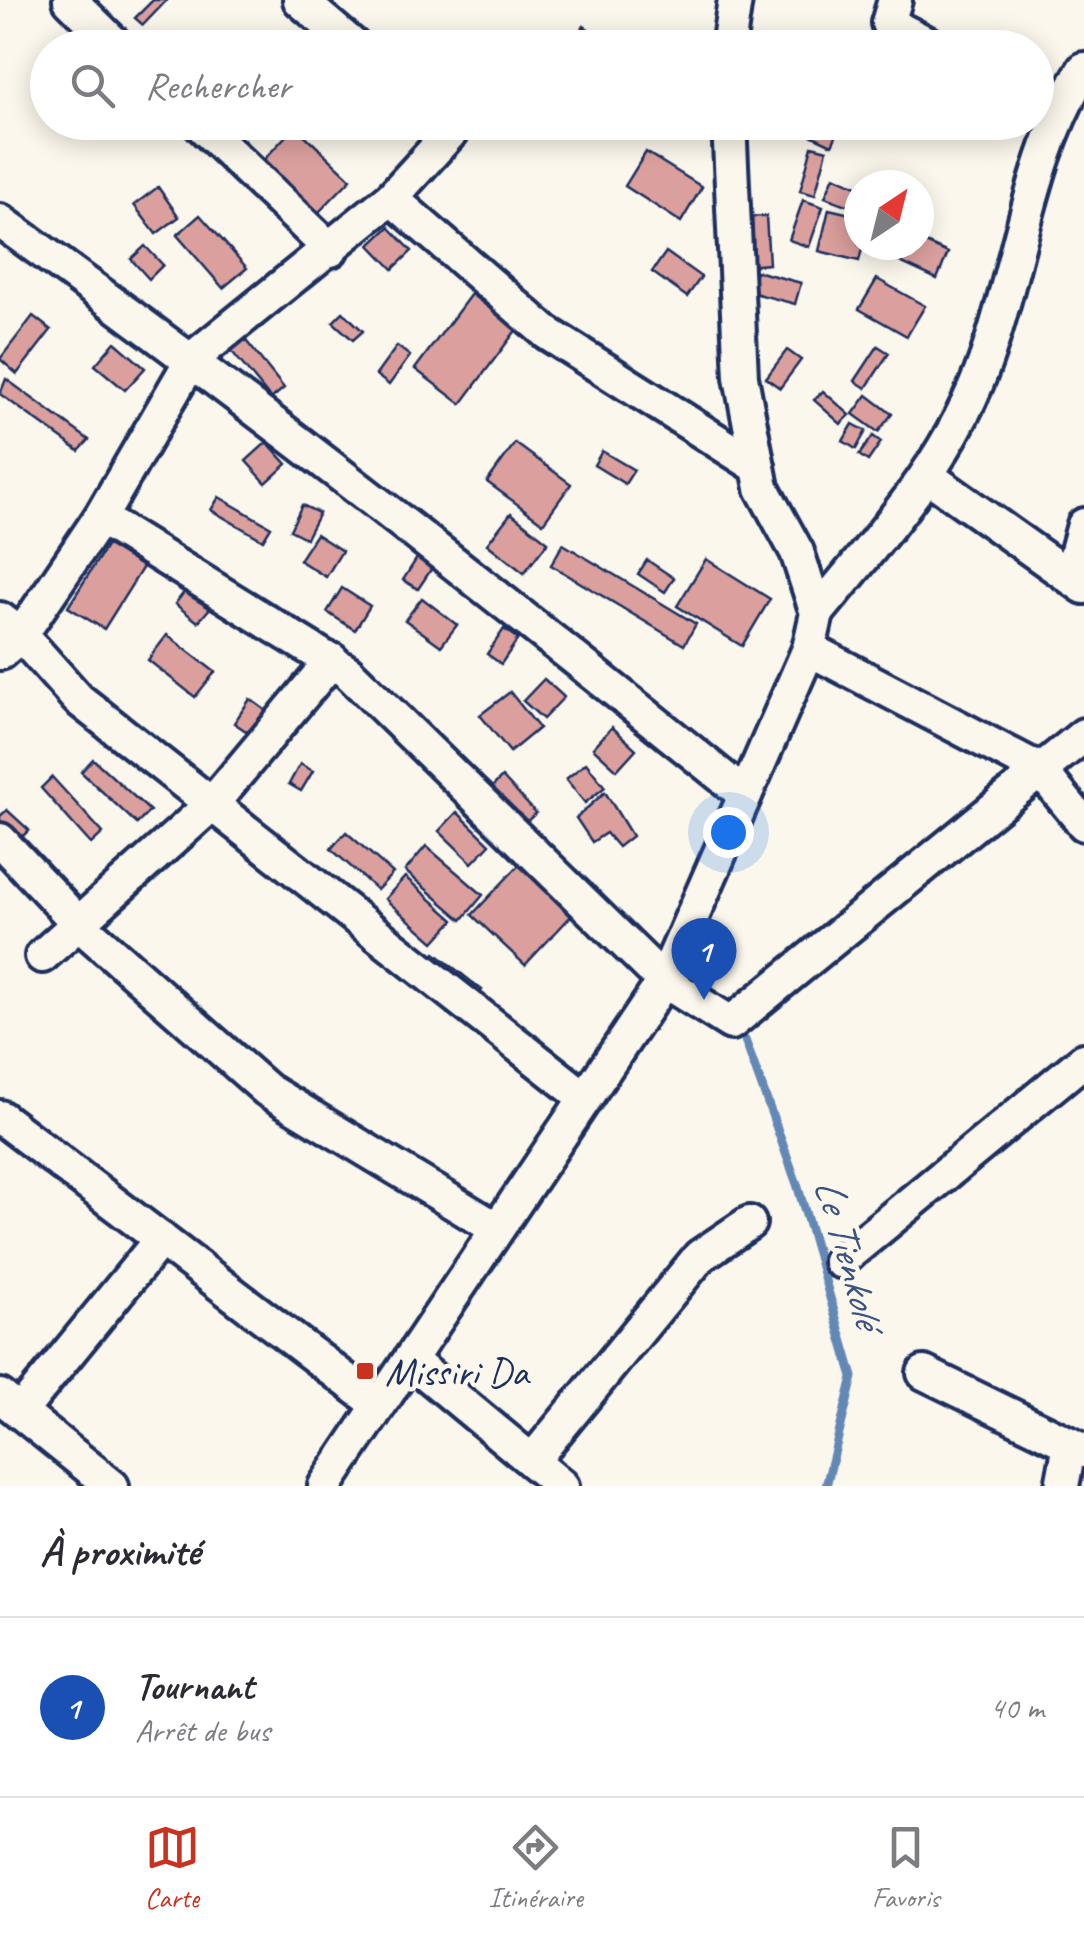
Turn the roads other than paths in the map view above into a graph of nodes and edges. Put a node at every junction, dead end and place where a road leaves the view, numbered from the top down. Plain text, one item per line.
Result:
1 (70, 0) edge
2 (300, 0) edge
3 (736, 0) edge
4 (895, 0) edge
5 (101, 30) edge
6 (335, 30) edge
7 (731, 30) edge
8 (901, 30) edge
9 (1084, 69) edge
10 (1054, 98) edge
11 (217, 140) edge
12 (445, 140) edge
13 (730, 140) edge
14 (1039, 140) edge
15 (391, 198) junction
16 (0, 221) edge
17 (331, 250) junction
18 (192, 359) junction
19 (758, 467) junction
20 (930, 477) junction
21 (100, 518) junction
22 (1084, 525) edge
23 (1077, 582) edge
24 (817, 613) junction
25 (7, 635) edge
26 (808, 649) junction
27 (332, 660) junction
28 (1084, 735) edge
29 (1040, 770) junction
30 (745, 795) junction
31 (212, 805) junction
32 (1084, 824) edge
33 (0, 840) edge
34 (80, 926) junction
35 (42, 956) dead end
36 (664, 981) junction
37 (1084, 1060) edge
38 (585, 1098) junction
39 (0, 1117) edge
40 (749, 1223) dead end
41 (497, 1229) junction
42 (161, 1240) junction
43 (840, 1261) dead end
44 (410, 1360) junction
45 (924, 1373) dead end
46 (10, 1404) edge
47 (379, 1405) junction
48 (1077, 1448) edge
49 (532, 1461) junction
50 (112, 1486) edge
51 (325, 1486) edge
52 (562, 1486) edge
53 (1062, 1486) edge

1 - 5 street
2 - 6 street
3 - 7 street
4 - 8 street
9 - 10 street
11 - 17 street
12 - 15 street
13 - 19 street
14 - 20 street
15 - 17 street
15 - 19 street
16 - 18 street
17 - 18 street
18 - 21 street
18 - 30 street
19 - 24 street
20 - 23 street
20 - 24 street
21 - 25 street
21 - 27 street
22 - 23 street
24 - 26 street
25 - 31 street
26 - 29 street
26 - 30 street
27 - 31 street
27 - 36 street
28 - 29 street
29 - 32 street
29 - 36 street
30 - 36 street
31 - 34 street
31 - 38 street
33 - 34 street
34 - 35 street
34 - 41 street
36 - 38 street
37 - 43 street
38 - 41 street
39 - 42 street
40 - 49 street
41 - 44 street
42 - 46 street
42 - 47 street
44 - 47 street
44 - 49 street
45 - 48 street
46 - 50 street
47 - 51 street
48 - 53 street
49 - 52 street

